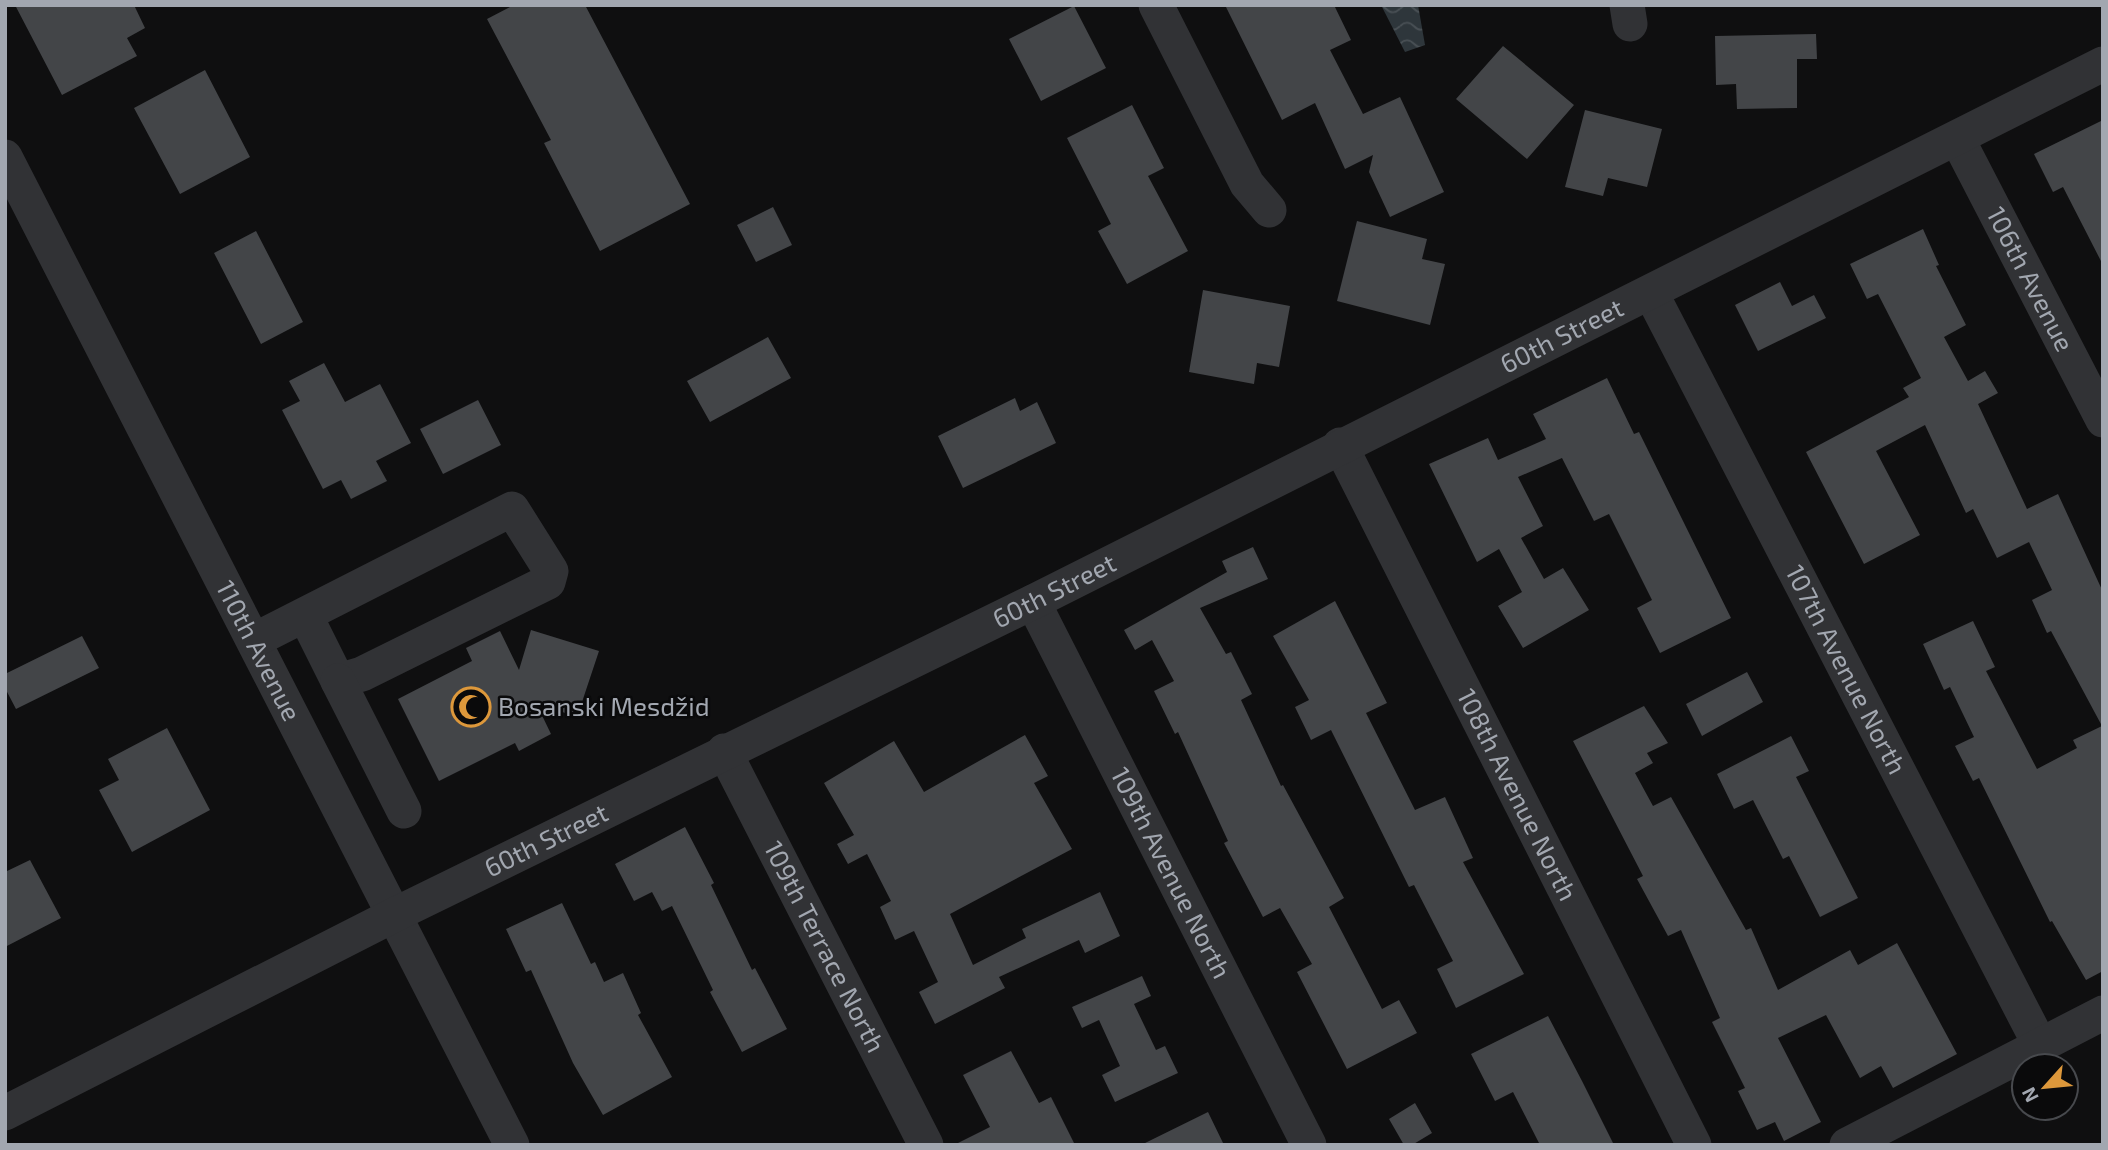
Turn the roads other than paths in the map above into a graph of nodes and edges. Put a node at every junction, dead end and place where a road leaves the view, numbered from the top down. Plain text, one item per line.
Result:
1 (1156, 5) edge
2 (2103, 64) edge
3 (1957, 138) junction
4 (5, 157) edge
5 (1269, 209) dead end
6 (1651, 293) junction
7 (2103, 420) edge
8 (1340, 445) junction
9 (1033, 602) junction
10 (305, 615) junction
11 (255, 640) junction
12 (338, 681) junction
13 (724, 751) junction
14 (404, 811) dead end
15 (396, 914) junction
16 (2103, 1013) edge
17 (2040, 1045) junction
18 (5, 1113) edge
19 (512, 1145) edge
20 (926, 1145) edge
21 (1309, 1145) edge
22 (1694, 1145) edge
23 (1847, 1145) edge

1 - 5 street
2 - 3 street, 60th Street
3 - 6 street, 60th Street
3 - 7 street, 106th Avenue
4 - 11 street, 110th Avenue
6 - 8 street, 60th Street
6 - 17 street, 107th Avenue North
8 - 9 street, 60th Street
8 - 22 street, 108th Avenue North
9 - 13 street, 60th Street
9 - 21 street, 109th Avenue North
10 - 11 street
10 - 12 street
10 - 12 street
11 - 15 street, 110th Avenue
12 - 14 street
13 - 15 street, 60th Street
13 - 20 street, 109th Terrace North
15 - 18 street, 60th Street
15 - 19 street, 110th Avenue
16 - 17 street
17 - 23 street

